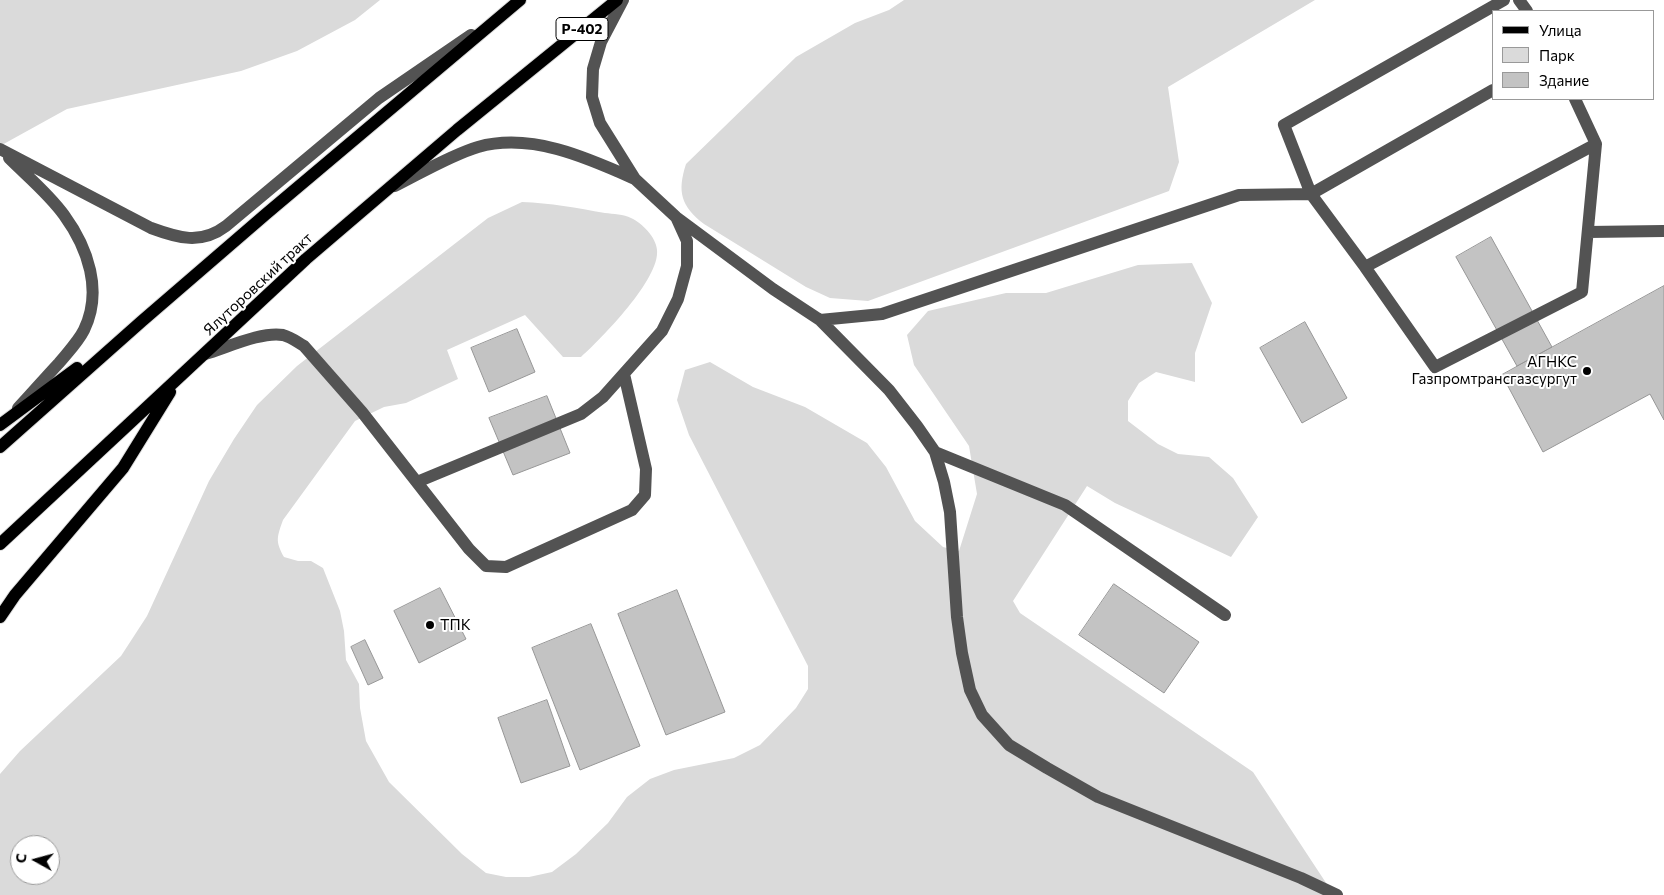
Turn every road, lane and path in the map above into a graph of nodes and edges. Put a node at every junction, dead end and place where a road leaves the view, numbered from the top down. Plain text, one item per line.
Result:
1 (520, 0) edge
2 (617, 0) edge
3 (623, 0) edge
4 (1504, 0) edge
5 (504, 13) junction
6 (1492, 91) edge
7 (1575, 100) edge
8 (1596, 144) junction
9 (0, 149) edge
10 (635, 179) junction
11 (386, 191) junction
12 (1311, 194) junction
13 (676, 217) junction
14 (1664, 231) edge
15 (1588, 232) junction
16 (1365, 267) junction
17 (820, 320) junction
18 (142, 321) junction
19 (205, 354) junction
20 (624, 374) junction
21 (178, 379) junction
22 (3, 424) edge
23 (0, 447) edge
24 (934, 452) junction
25 (417, 482) junction
26 (0, 544) edge
27 (1225, 615) dead end
28 (0, 617) edge
29 (1337, 895) edge

1 - 5 main road
2 - 11 main road, Ялуторовский тракт / Р-402
3 - 10 street
4 - 12 street
5 - 9 street
5 - 18 main road
6 - 12 street
7 - 8 street
8 - 15 street
8 - 16 street
9 - 22 street
10 - 11 street
10 - 13 street
11 - 19 main road, Ялуторовский тракт
12 - 16 street
12 - 17 street
13 - 17 street
13 - 20 street
14 - 15 street
15 - 16 street
17 - 24 street
18 - 22 main road
18 - 23 main road
19 - 21 main road, Ялуторовский тракт
19 - 25 street
20 - 25 street
20 - 25 street
21 - 26 main road, Ялуторовский тракт
21 - 28 main road
24 - 27 street
24 - 29 street

